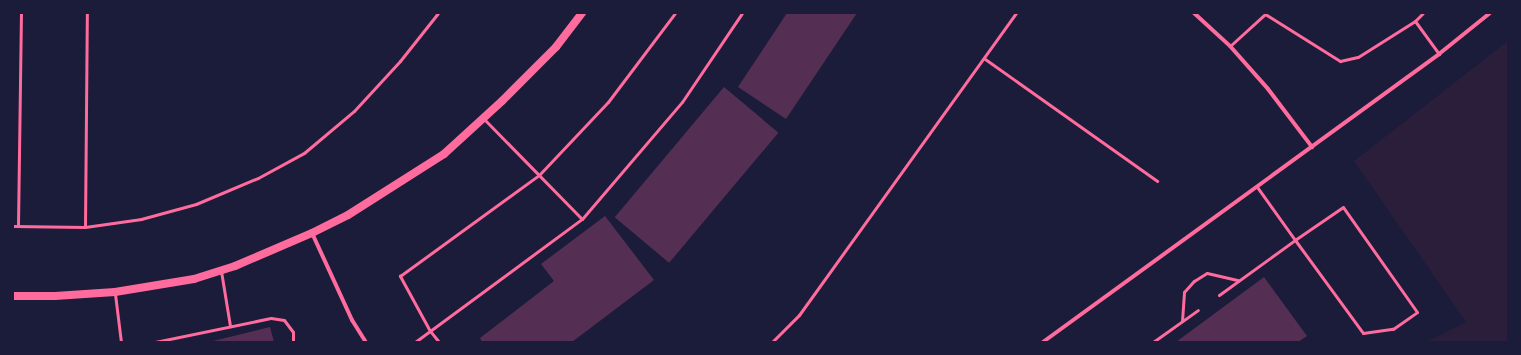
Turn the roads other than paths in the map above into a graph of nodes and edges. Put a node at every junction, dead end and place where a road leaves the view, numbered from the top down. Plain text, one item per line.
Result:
1 (21, 13) edge
2 (87, 13) edge
3 (438, 13) edge
4 (582, 13) edge
5 (675, 13) edge
6 (742, 13) edge
7 (1016, 13) edge
8 (1194, 13) edge
9 (1265, 13) edge
10 (1423, 13) edge
11 (1490, 13) edge
12 (1415, 21) junction
13 (1230, 46) junction
14 (1438, 54) junction
15 (986, 59) junction
16 (483, 118) junction
17 (1312, 147) junction
18 (539, 175) junction
19 (1157, 181) dead end
20 (1257, 187) junction
21 (582, 219) junction
22 (13, 226) edge
23 (18, 226) junction
24 (85, 227) junction
25 (312, 233) junction
26 (1295, 240) junction
27 (221, 270) junction
28 (1239, 280) junction
29 (114, 292) junction
30 (1219, 295) dead end
31 (13, 296) edge
32 (1198, 310) dead end
33 (1182, 321) junction
34 (230, 326) junction
35 (430, 331) junction
36 (121, 342) edge
37 (155, 342) edge
38 (293, 342) edge
39 (366, 342) edge
40 (415, 342) edge
41 (439, 342) edge
42 (772, 342) edge
43 (1043, 342) edge
44 (1153, 342) edge

1 - 23 lane
2 - 24 lane
3 - 24 lane
4 - 16 main road
5 - 18 lane
6 - 21 lane
7 - 15 lane
8 - 13 street
9 - 12 lane
9 - 13 lane
10 - 12 lane
11 - 14 street
12 - 14 lane
13 - 17 street
14 - 17 street
15 - 19 lane
15 - 42 lane
16 - 18 lane
16 - 25 main road
17 - 20 street
18 - 21 lane
18 - 35 lane
20 - 26 lane
20 - 43 street
21 - 35 lane
22 - 23 lane
23 - 24 lane
25 - 27 main road
25 - 39 street
26 - 26 lane
26 - 28 lane
27 - 29 main road
27 - 34 lane
28 - 30 lane
28 - 33 lane
29 - 31 main road
29 - 36 lane
32 - 33 lane
33 - 44 lane
34 - 37 lane
34 - 38 lane
35 - 40 lane
35 - 41 lane

